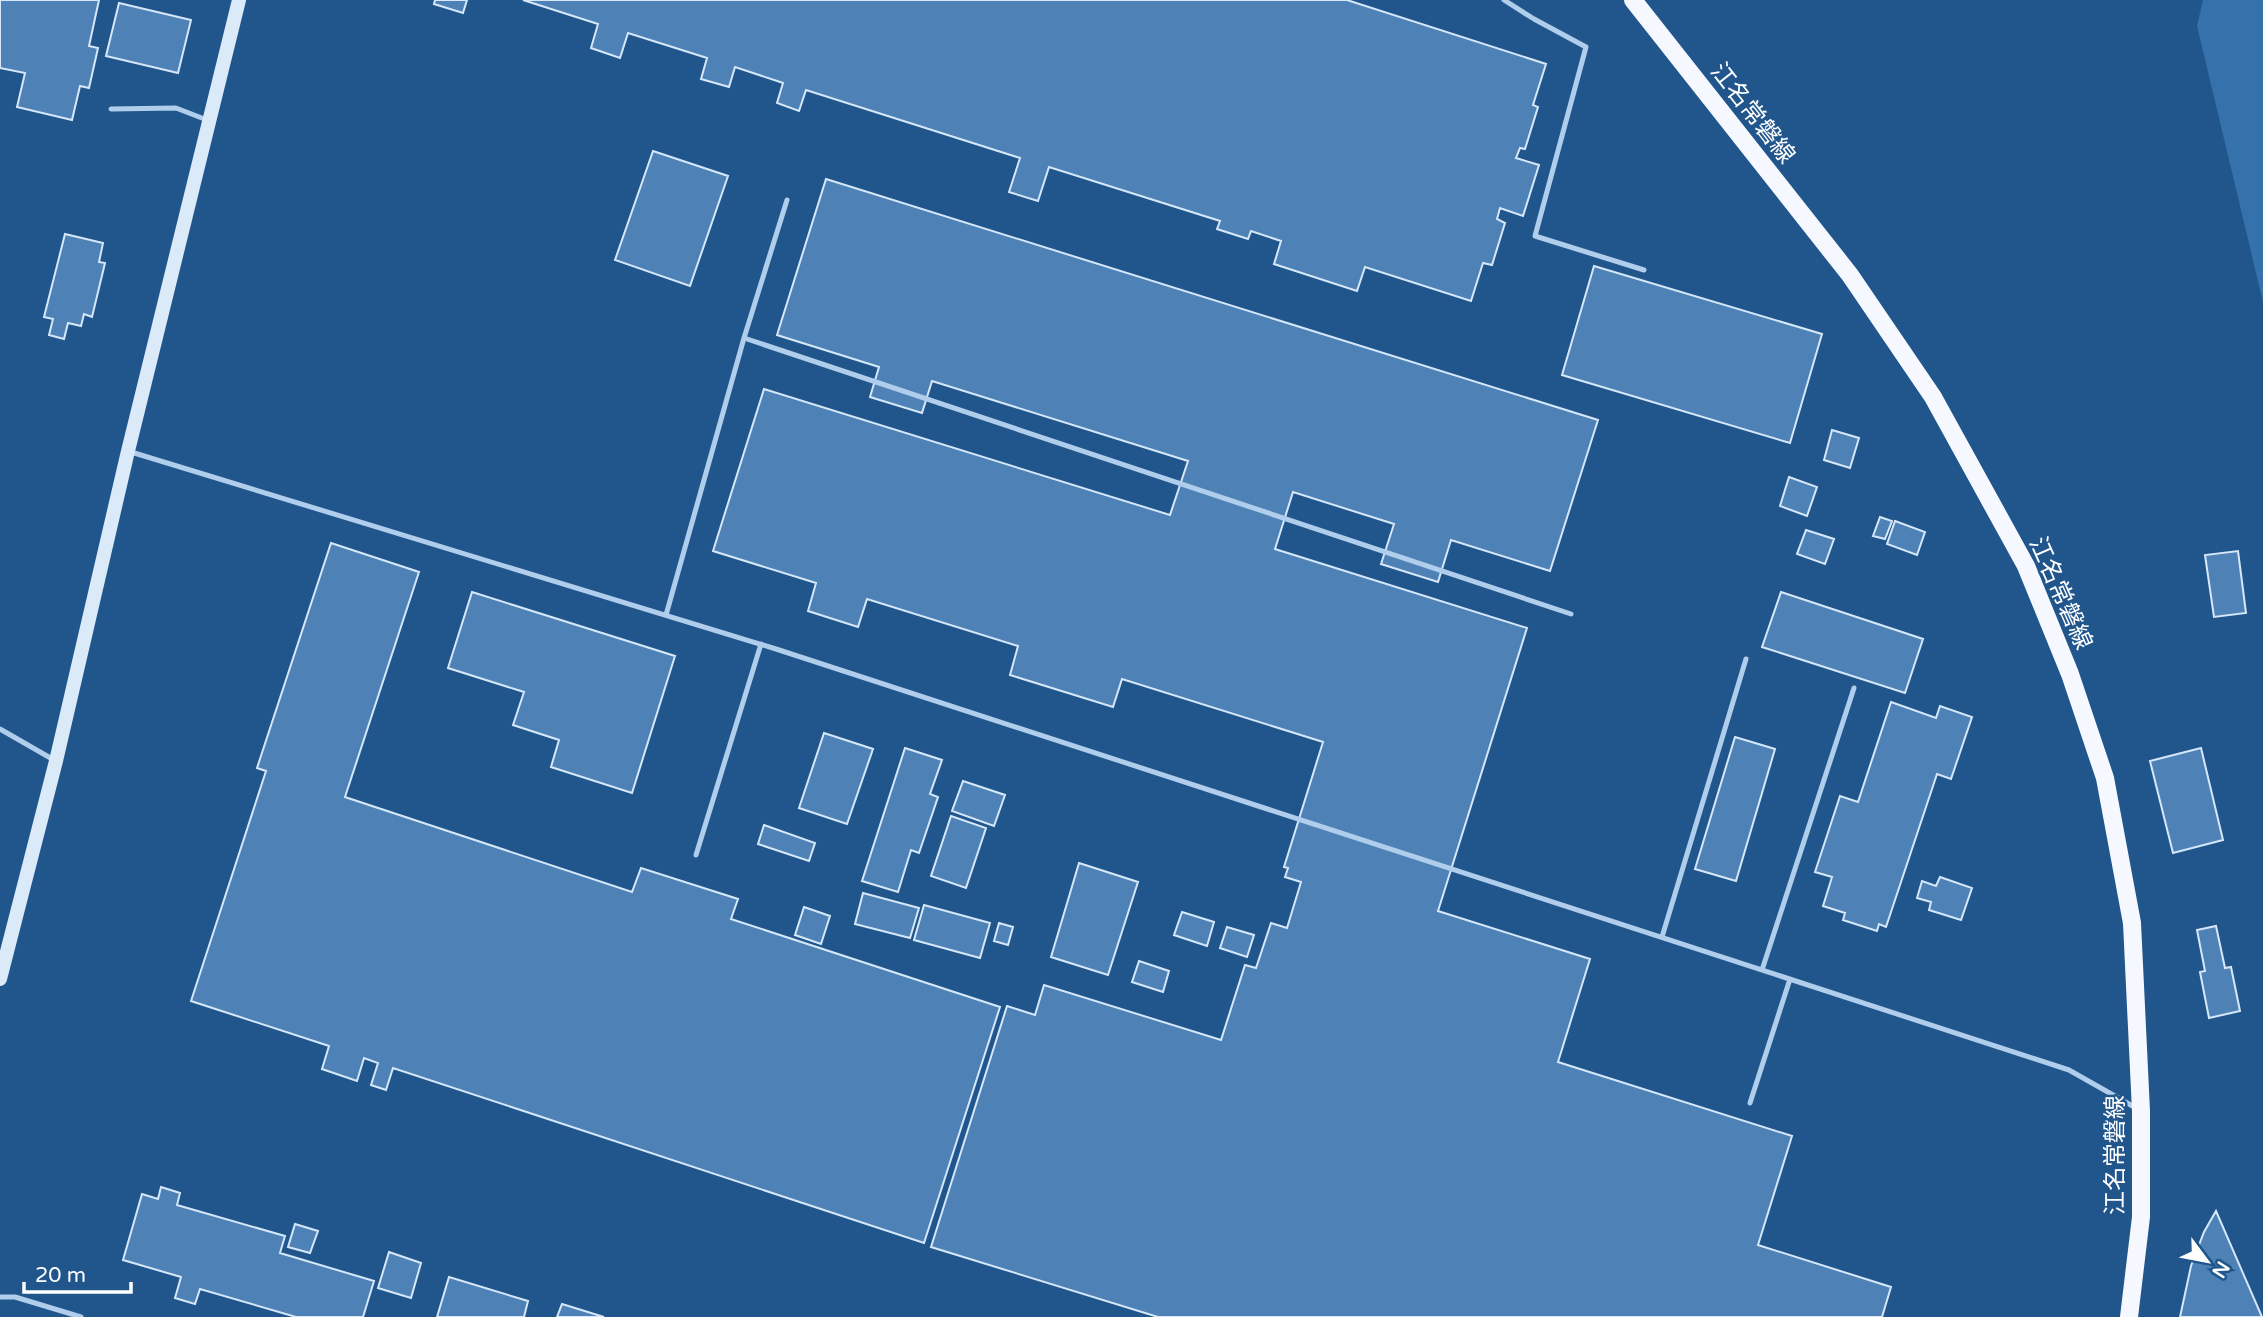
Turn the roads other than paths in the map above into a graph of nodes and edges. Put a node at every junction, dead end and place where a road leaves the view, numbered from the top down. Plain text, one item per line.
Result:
1 (239, 0) edge
2 (1504, 0) edge
3 (1633, 0) edge
4 (111, 109) dead end
5 (209, 121) junction
6 (788, 200) dead end
7 (1644, 270) dead end
8 (744, 338) junction
9 (128, 451) junction
10 (1570, 614) dead end
11 (666, 615) junction
12 (761, 644) junction
13 (1746, 660) dead end
14 (1854, 688) dead end
15 (0, 729) edge
16 (56, 761) junction
17 (696, 855) dead end
18 (1662, 937) junction
19 (1762, 970) junction
20 (0, 979) edge
21 (1790, 979) junction
22 (1750, 1103) dead end
23 (2141, 1111) junction
24 (0, 1297) edge
25 (53, 1309) junction
26 (51, 1317) edge
27 (80, 1317) edge
28 (2130, 1317) edge

1 - 5 street
2 - 7 lane
3 - 23 main road, 江名常磐線
4 - 5 lane
5 - 9 street
6 - 8 lane
8 - 10 lane
8 - 11 lane
9 - 11 lane
9 - 16 street
11 - 12 lane
12 - 17 lane
12 - 18 lane
13 - 18 lane
14 - 19 lane
15 - 16 lane
16 - 20 street
18 - 19 lane
19 - 21 lane
21 - 22 lane
21 - 23 lane
23 - 28 main road, 江名常磐線
24 - 25 lane
25 - 26 lane
25 - 27 lane

